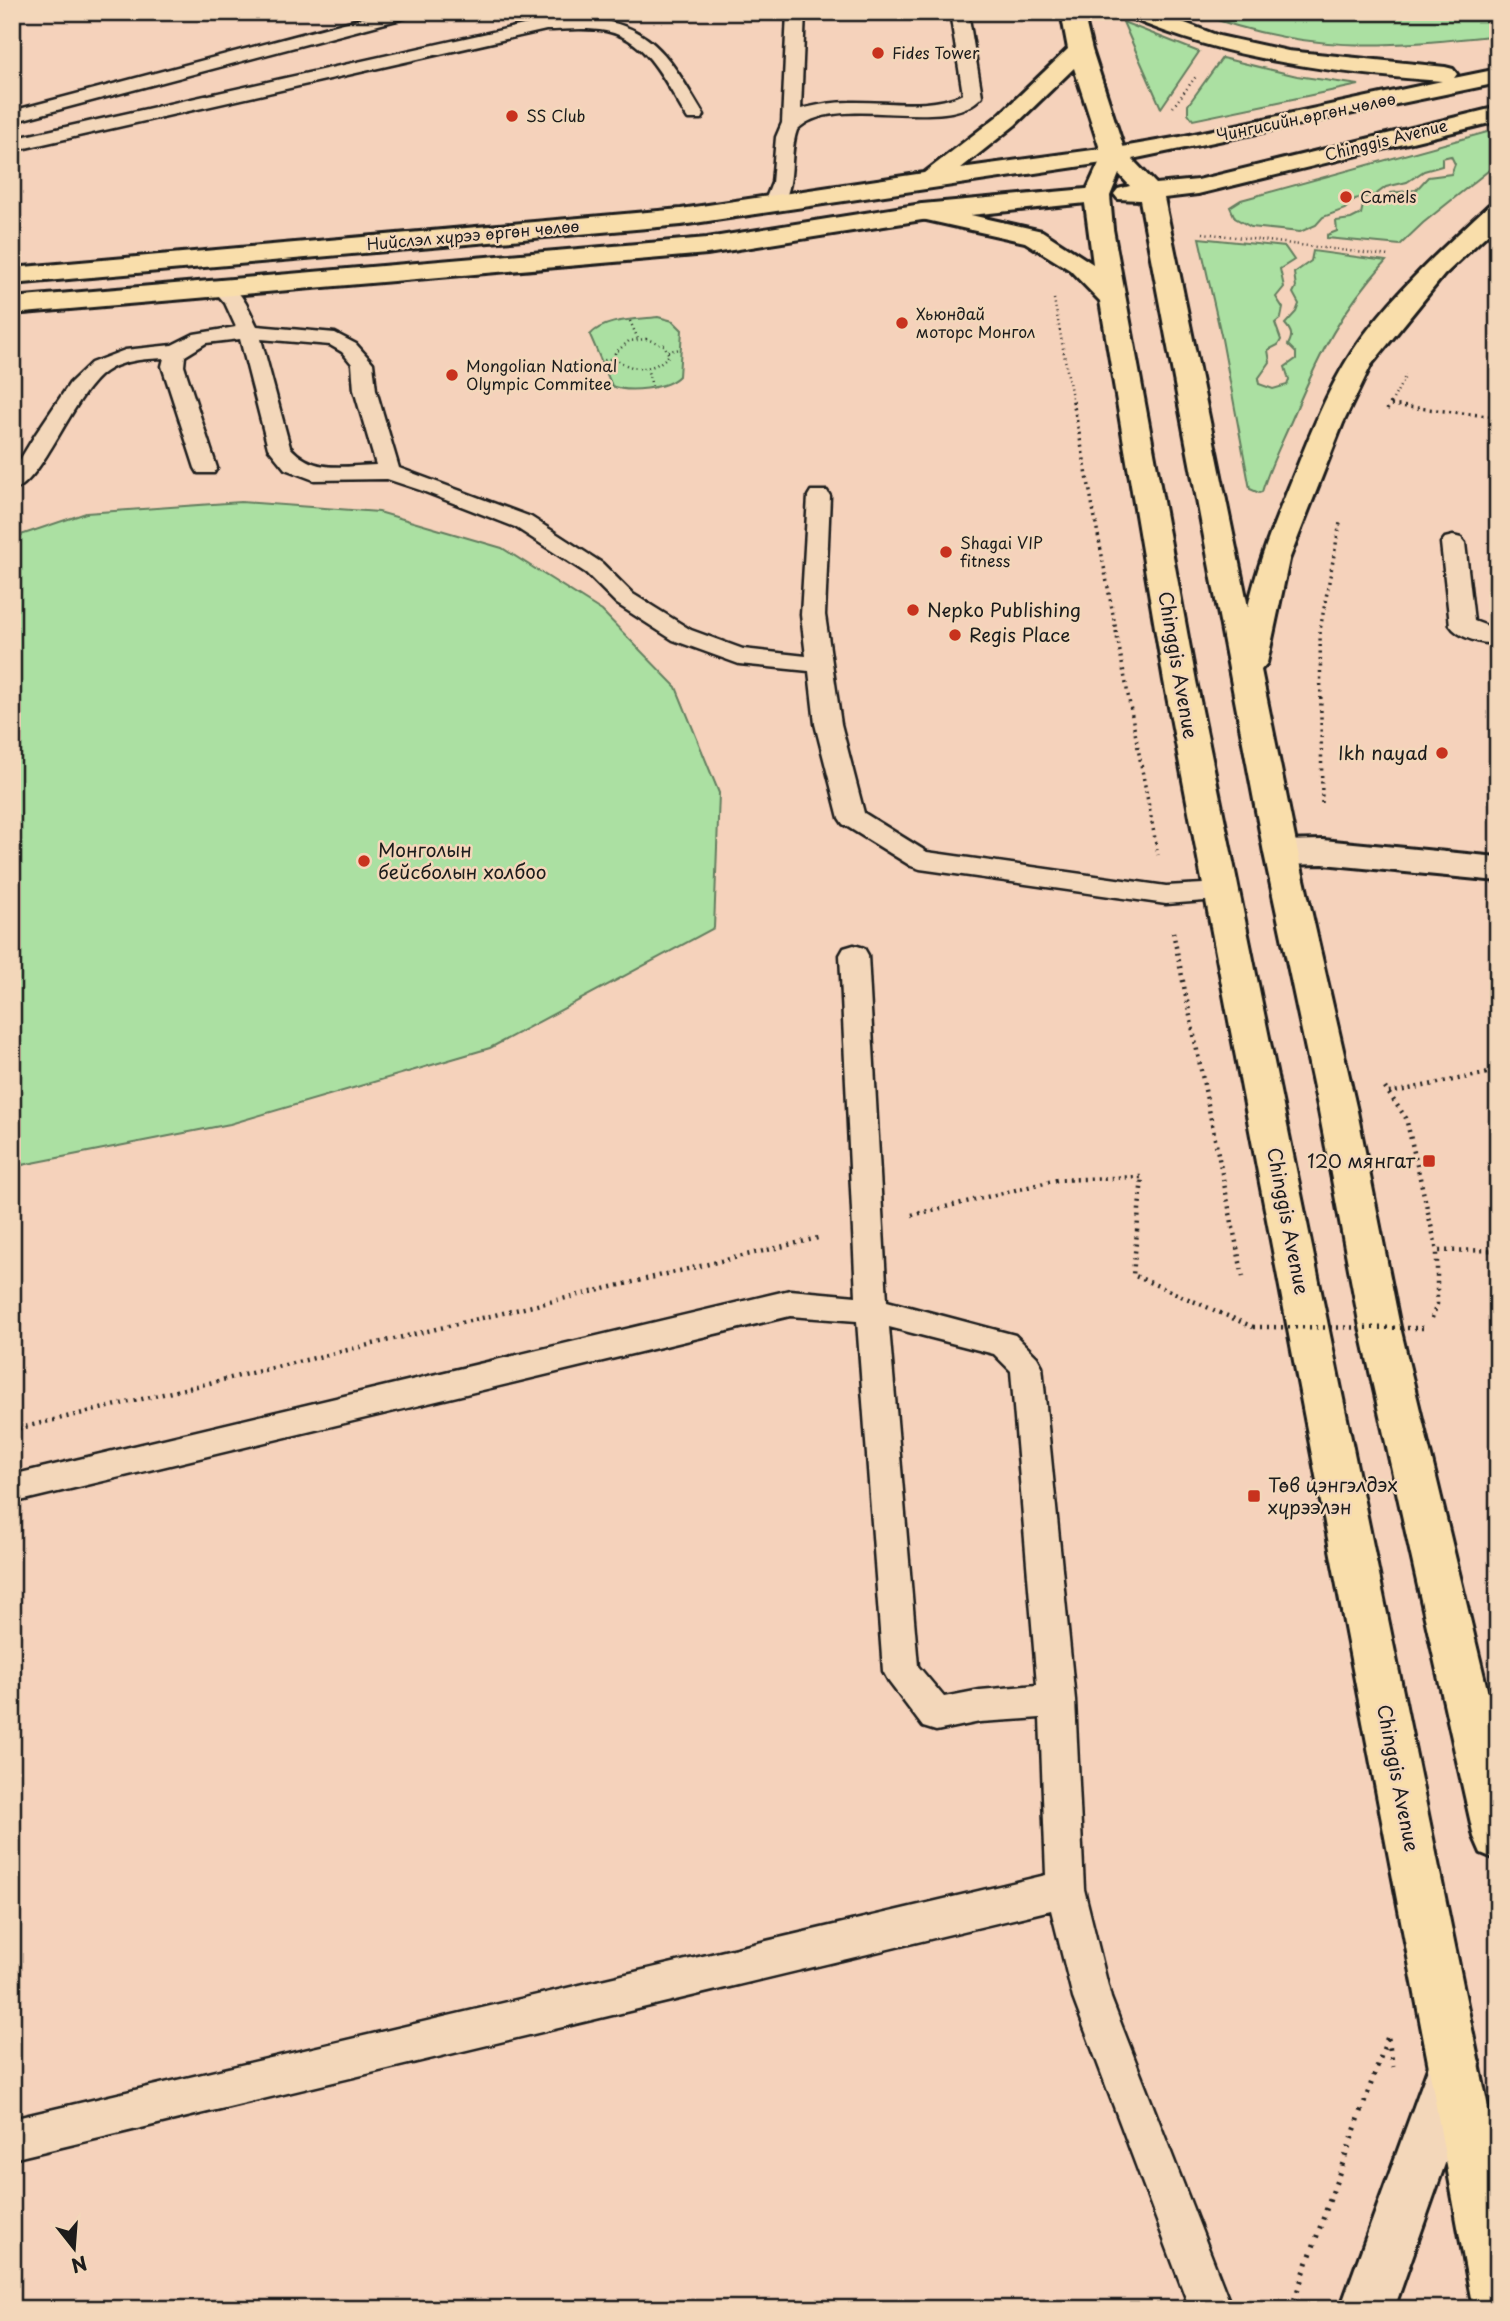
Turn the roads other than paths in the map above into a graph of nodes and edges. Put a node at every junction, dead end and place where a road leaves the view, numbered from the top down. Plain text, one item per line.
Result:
1 (406, 12) edge
2 (796, 12) edge
3 (959, 12) edge
4 (1072, 12) edge
5 (1136, 12) edge
6 (532, 20) edge
7 (1080, 50) junction
8 (1493, 77) edge
9 (1498, 114) edge
10 (695, 115) dead end
11 (12, 117) edge
12 (792, 123) junction
13 (12, 145) edge
14 (1114, 155) junction
15 (931, 179) junction
16 (1152, 193) junction
17 (1097, 196) junction
18 (774, 203) junction
19 (1498, 210) edge
20 (922, 212) junction
21 (12, 276) edge
22 (222, 288) junction
23 (1115, 302) junction
24 (12, 306) edge
25 (249, 332) junction
26 (176, 351) junction
27 (206, 468) dead end
28 (389, 472) junction
29 (12, 484) edge
30 (819, 496) dead end
31 (1453, 543) dead end
32 (1498, 637) edge
33 (820, 665) junction
34 (1248, 679) junction
35 (1281, 853) junction
36 (1498, 869) edge
37 (1222, 892) junction
38 (854, 955) dead end
39 (872, 1310) junction
40 (12, 1489) edge
41 (1057, 1700) junction
42 (1498, 1837) edge
43 (1065, 1889) junction
44 (1454, 2062) junction
45 (12, 2139) edge
46 (1498, 2298) edge
47 (1210, 2309) edge
48 (1367, 2309) edge

1 - 11 lane
2 - 12 lane
3 - 12 lane
4 - 7 main road
5 - 8 main road
6 - 10 lane
6 - 13 lane
7 - 14 main road
7 - 15 main road
8 - 14 main road, Чингисийн өргөн чөлөө
9 - 16 main road, Chinggis Avenue
12 - 18 lane
14 - 15 main road, Чингисийн өргөн чөлөө
14 - 16 main road
14 - 17 main road
15 - 18 main road, Нийслэл хүрээ өргөн чөлөө
16 - 17 main road, Chinggis Avenue
16 - 34 main road
17 - 20 main road, Нийслэл хүрээ өргөн чөлөө
17 - 23 main road, Chinggis Avenue
18 - 21 main road, Нийслэл хүрээ өргөн чөлөө
19 - 34 main road
20 - 22 main road, Нийслэл хүрээ өргөн чөлөө
20 - 23 main road
22 - 24 main road, Нийслэл хүрээ өргөн чөлөө
22 - 25 lane
23 - 37 main road, Chinggis Avenue
25 - 26 lane
25 - 28 lane
25 - 28 lane
26 - 27 lane
26 - 29 lane
28 - 33 lane
30 - 33 lane
31 - 32 lane
33 - 37 lane
34 - 35 main road
35 - 36 street
35 - 42 main road
37 - 44 main road, Chinggis Avenue
38 - 39 lane
39 - 40 lane
39 - 41 lane
39 - 41 lane
41 - 43 lane
43 - 45 lane
43 - 47 lane
44 - 46 main road, Chinggis Avenue
44 - 48 street

